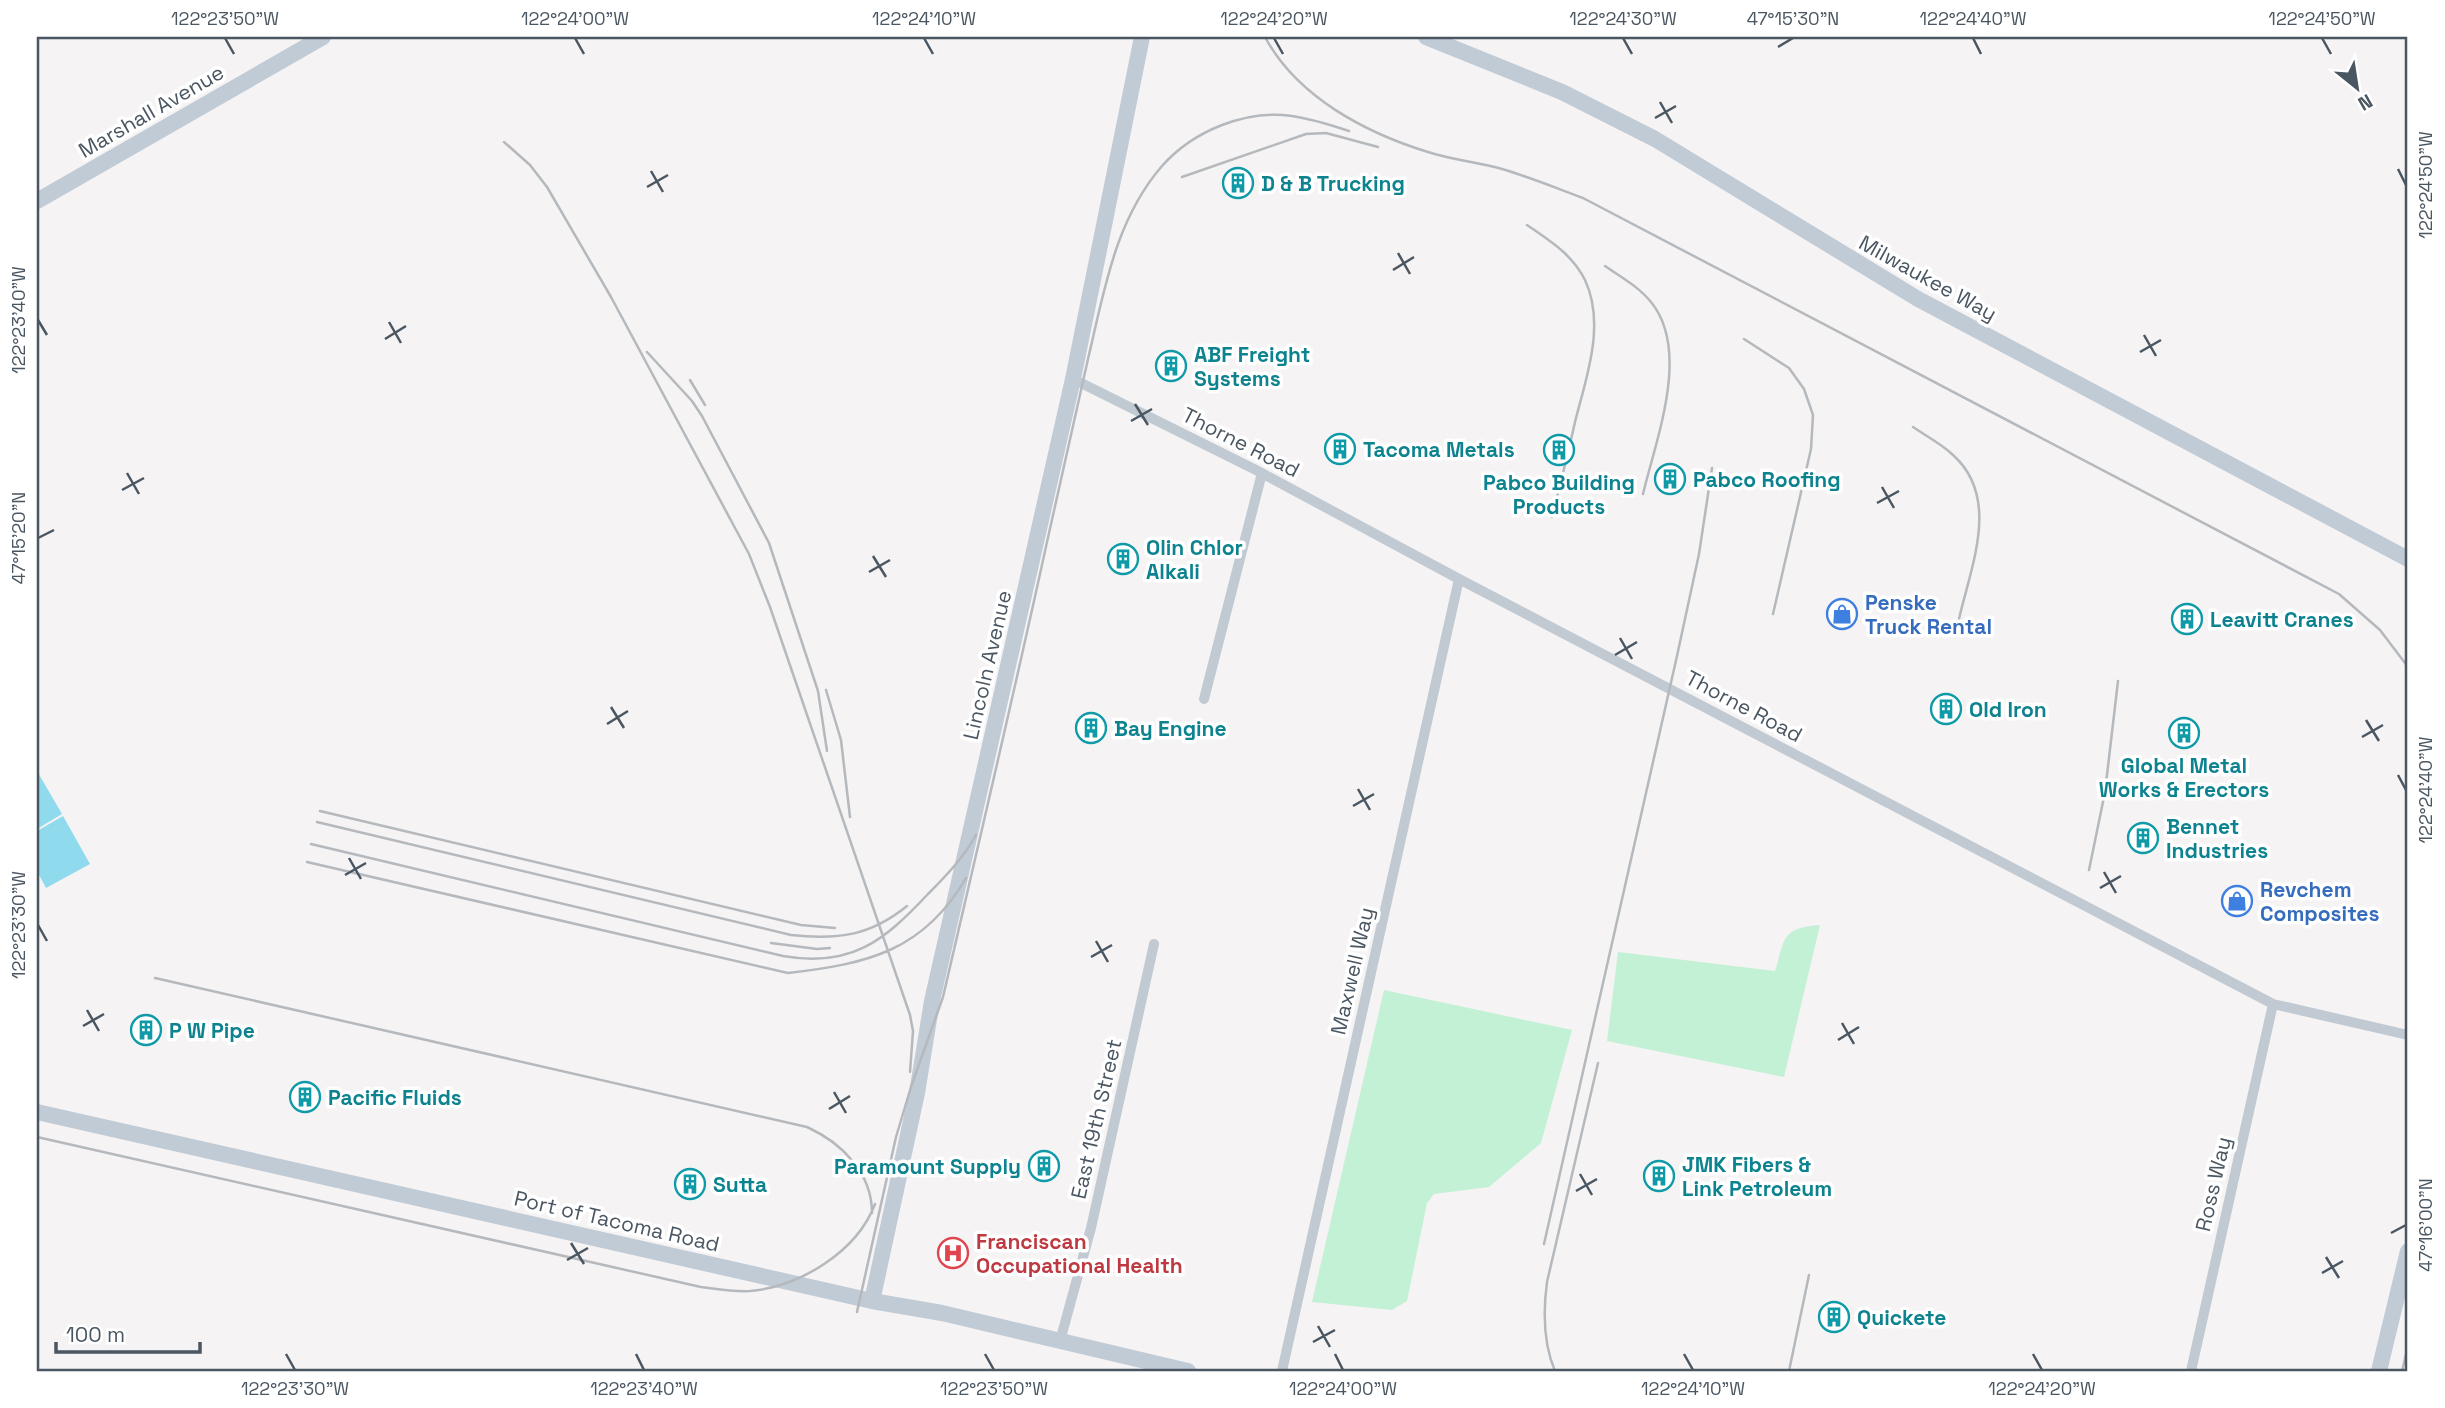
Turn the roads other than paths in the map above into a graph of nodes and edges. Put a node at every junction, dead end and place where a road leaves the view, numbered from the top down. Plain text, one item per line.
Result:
1 (323, 37) edge
2 (1142, 37) edge
3 (1426, 37) edge
4 (37, 201) edge
5 (1073, 379) junction
6 (1262, 473) junction
7 (2408, 559) edge
8 (1459, 579) junction
9 (1204, 699) dead end
10 (1154, 944) dead end
11 (2273, 1004) junction
12 (2408, 1035) edge
13 (37, 1112) edge
14 (2408, 1251) edge
15 (872, 1301) junction
16 (1060, 1341) junction
17 (1188, 1371) edge
18 (1282, 1371) edge
19 (2191, 1371) edge
20 (2379, 1371) edge

1 - 4 street, Marshall Avenue
2 - 5 street, Lincoln Avenue
3 - 7 street, Milwaukee Way
5 - 6 street, Thorne Road
5 - 15 street, Lincoln Avenue
6 - 8 street, Thorne Road
6 - 9 street
8 - 11 street, Thorne Road
8 - 18 street, Maxwell Way
10 - 16 street, East 19th Street
11 - 12 street, Thorne Road
11 - 19 street, Ross Way
13 - 15 street, Port of Tacoma Road
14 - 20 street
15 - 16 street, Port of Tacoma Road
16 - 17 street, Port of Tacoma Road

